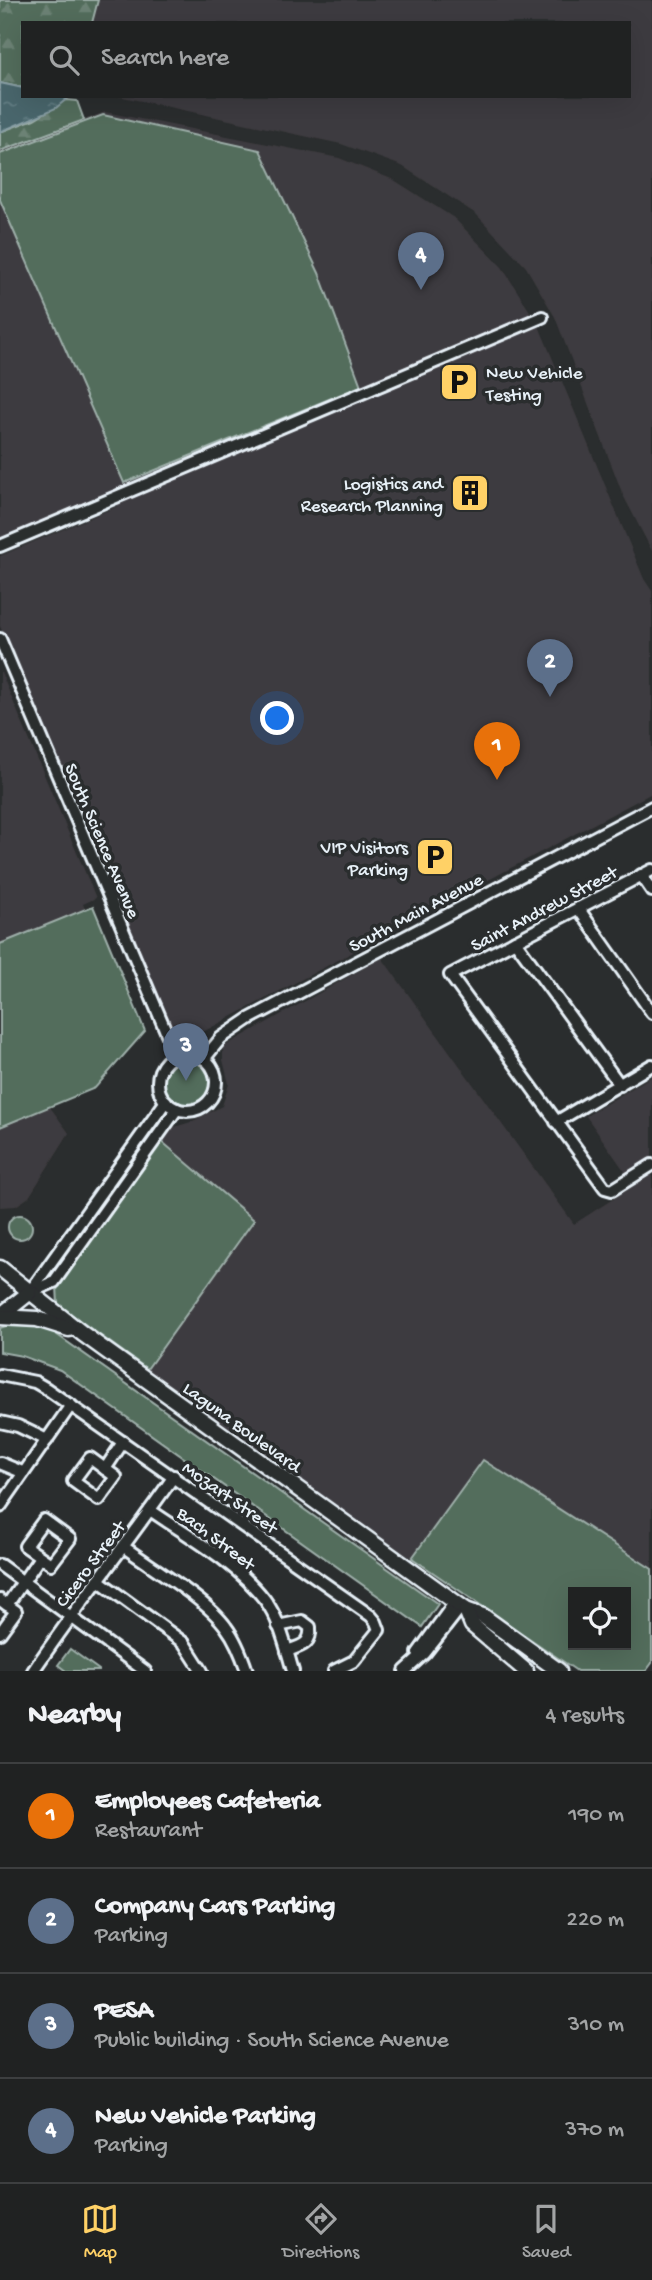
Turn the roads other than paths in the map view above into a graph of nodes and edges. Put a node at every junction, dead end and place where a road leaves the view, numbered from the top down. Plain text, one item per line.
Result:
1 (542, 317) dead end
2 (0, 547) edge
3 (0, 639) edge
4 (652, 807) edge
5 (652, 870) edge
6 (641, 875) junction
7 (652, 891) edge
8 (578, 908) junction
9 (515, 941) junction
10 (652, 1013) edge
11 (176, 1055) junction
12 (204, 1059) junction
13 (652, 1065) edge
14 (620, 1086) junction
15 (166, 1101) junction
16 (177, 1109) junction
17 (556, 1122) junction
18 (652, 1165) edge
19 (0, 1268) edge
20 (29, 1293) junction
21 (0, 1316) edge
22 (83, 1334) junction
23 (0, 1375) edge
24 (71, 1405) junction
25 (0, 1422) edge
26 (47, 1440) junction
27 (123, 1442) junction
28 (0, 1463) edge
29 (106, 1469) dead end
30 (22, 1472) junction
31 (174, 1476) junction
32 (0, 1507) edge
33 (150, 1510) junction
34 (124, 1547) junction
35 (40, 1557) dead end
36 (0, 1565) edge
37 (98, 1580) junction
38 (23, 1582) junction
39 (4, 1602) edge
40 (457, 1608) junction
41 (71, 1616) junction
42 (278, 1626) junction
43 (0, 1633) edge
44 (287, 1651) junction
45 (414, 1662) junction
46 (33, 1671) edge
47 (145, 1671) edge
48 (202, 1671) edge
49 (247, 1671) edge
50 (293, 1671) edge
51 (334, 1671) edge
52 (405, 1671) edge
53 (526, 1671) edge
54 (559, 1671) edge

1 - 2 street
3 - 11 street, South Science Avenue
4 - 12 street, South Main Avenue
5 - 6 street, Saint Andrew Street
6 - 7 street
6 - 8 street, Saint Andrew Street
8 - 9 street, Saint Andrew Street
8 - 10 street
9 - 14 street
9 - 17 street, Saint Andrew Street
11 - 12 street
11 - 15 street
12 - 16 street
13 - 14 street
14 - 17 street
15 - 16 street
15 - 20 street
16 - 20 street
17 - 18 street
19 - 20 main road, Laguna Boulevard
20 - 21 main road
20 - 22 main road, Laguna Boulevard
21 - 22 main road
22 - 40 main road, Laguna Boulevard
23 - 24 street, Mozart Street
24 - 26 street
24 - 27 street, Mozart Street
25 - 26 street
26 - 30 street
27 - 29 street
27 - 31 street, Mozart Street
28 - 30 street
30 - 32 street
31 - 33 street, Cicero Street
31 - 51 street, Mozart Street
33 - 34 street, Cicero Street
33 - 42 street, Bach Street
34 - 37 street, Cicero Street
34 - 49 street
35 - 38 street
36 - 38 street
37 - 41 street, Cicero Street
37 - 48 street
38 - 39 street
38 - 41 street
39 - 43 street
40 - 45 street
40 - 45 street
40 - 53 main road, Laguna Boulevard
40 - 54 main road, Laguna Boulevard
41 - 46 street, Cicero Street
41 - 47 street
42 - 44 street, Bach Street
42 - 44 street
44 - 50 street, Bach Street
45 - 52 street

